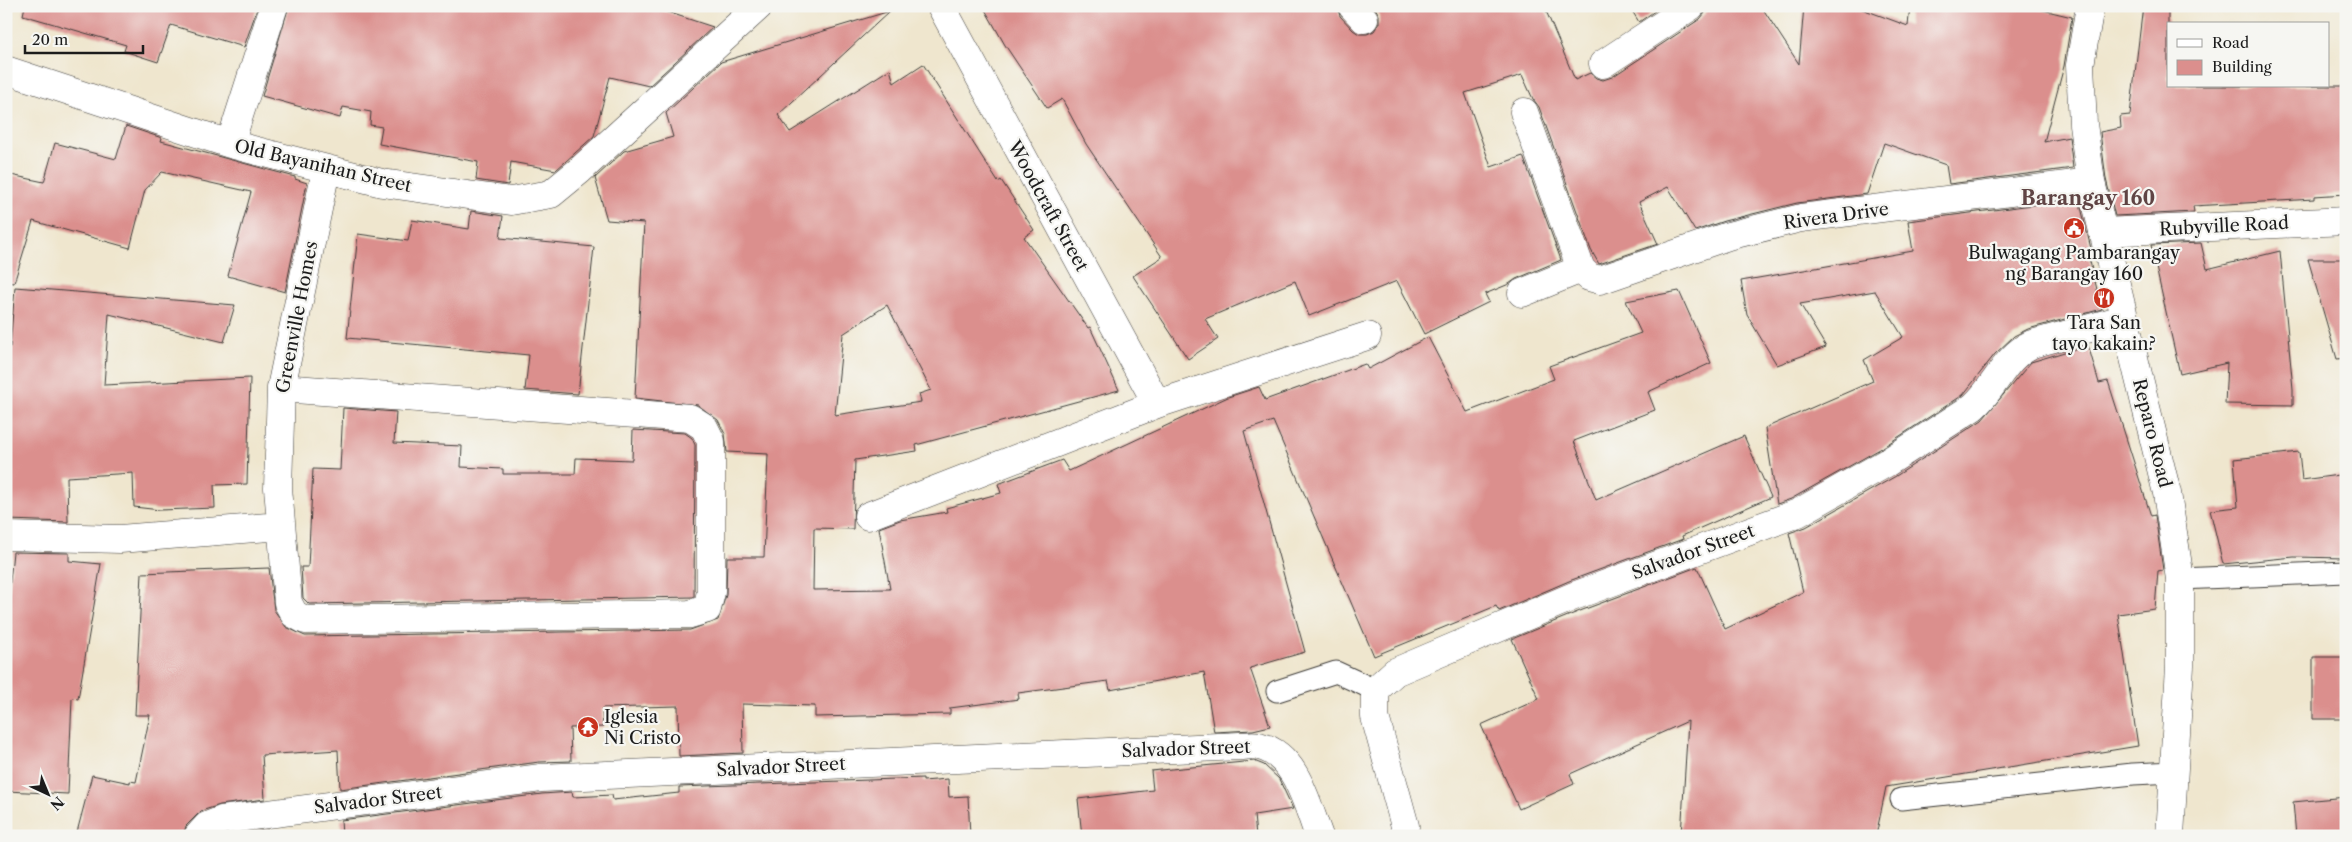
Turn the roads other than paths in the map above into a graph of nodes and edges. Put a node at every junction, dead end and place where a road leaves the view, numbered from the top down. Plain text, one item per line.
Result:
1 (274, 6) edge
2 (758, 6) edge
3 (941, 6) edge
4 (1691, 6) edge
5 (2090, 6) edge
6 (1603, 64) dead end
7 (6, 70) edge
8 (1524, 112) dead end
9 (230, 144) junction
10 (326, 170) junction
11 (2091, 182) junction
12 (2346, 221) edge
13 (2103, 232) junction
14 (1585, 273) junction
15 (1522, 294) dead end
16 (2123, 319) junction
17 (1367, 336) dead end
18 (281, 388) junction
19 (1157, 404) junction
20 (868, 516) dead end
21 (281, 526) junction
22 (6, 536) edge
23 (2346, 572) edge
24 (2180, 579) junction
25 (1375, 690) junction
26 (1277, 691) dead end
27 (2174, 772) junction
28 (1901, 799) dead end
29 (198, 836) edge
30 (1318, 836) edge
31 (1404, 836) edge
32 (2170, 836) edge

1 - 9 street
2 - 10 street, Old Bayanihan Street
3 - 19 street, Woodcraft Street
4 - 6 street
5 - 11 street, Reparo Road
7 - 9 street, Old Bayanihan Street
8 - 14 street
9 - 10 street, Old Bayanihan Street
10 - 18 street, Greenville Homes
11 - 13 street, Reparo Road
11 - 14 street, Rivera Drive
12 - 13 street, Rubyville Road
13 - 16 street, Reparo Road
14 - 15 street
16 - 24 street, Reparo Road
16 - 25 street, Salvador Street
17 - 19 street
18 - 21 street, Greenville Homes
18 - 21 street, Greenville Homes
19 - 20 street
21 - 22 street
23 - 24 lane
24 - 27 street, Reparo Road
25 - 26 lane
25 - 31 street
27 - 28 lane
27 - 32 street, Reparo Road
29 - 30 street, Salvador Street

